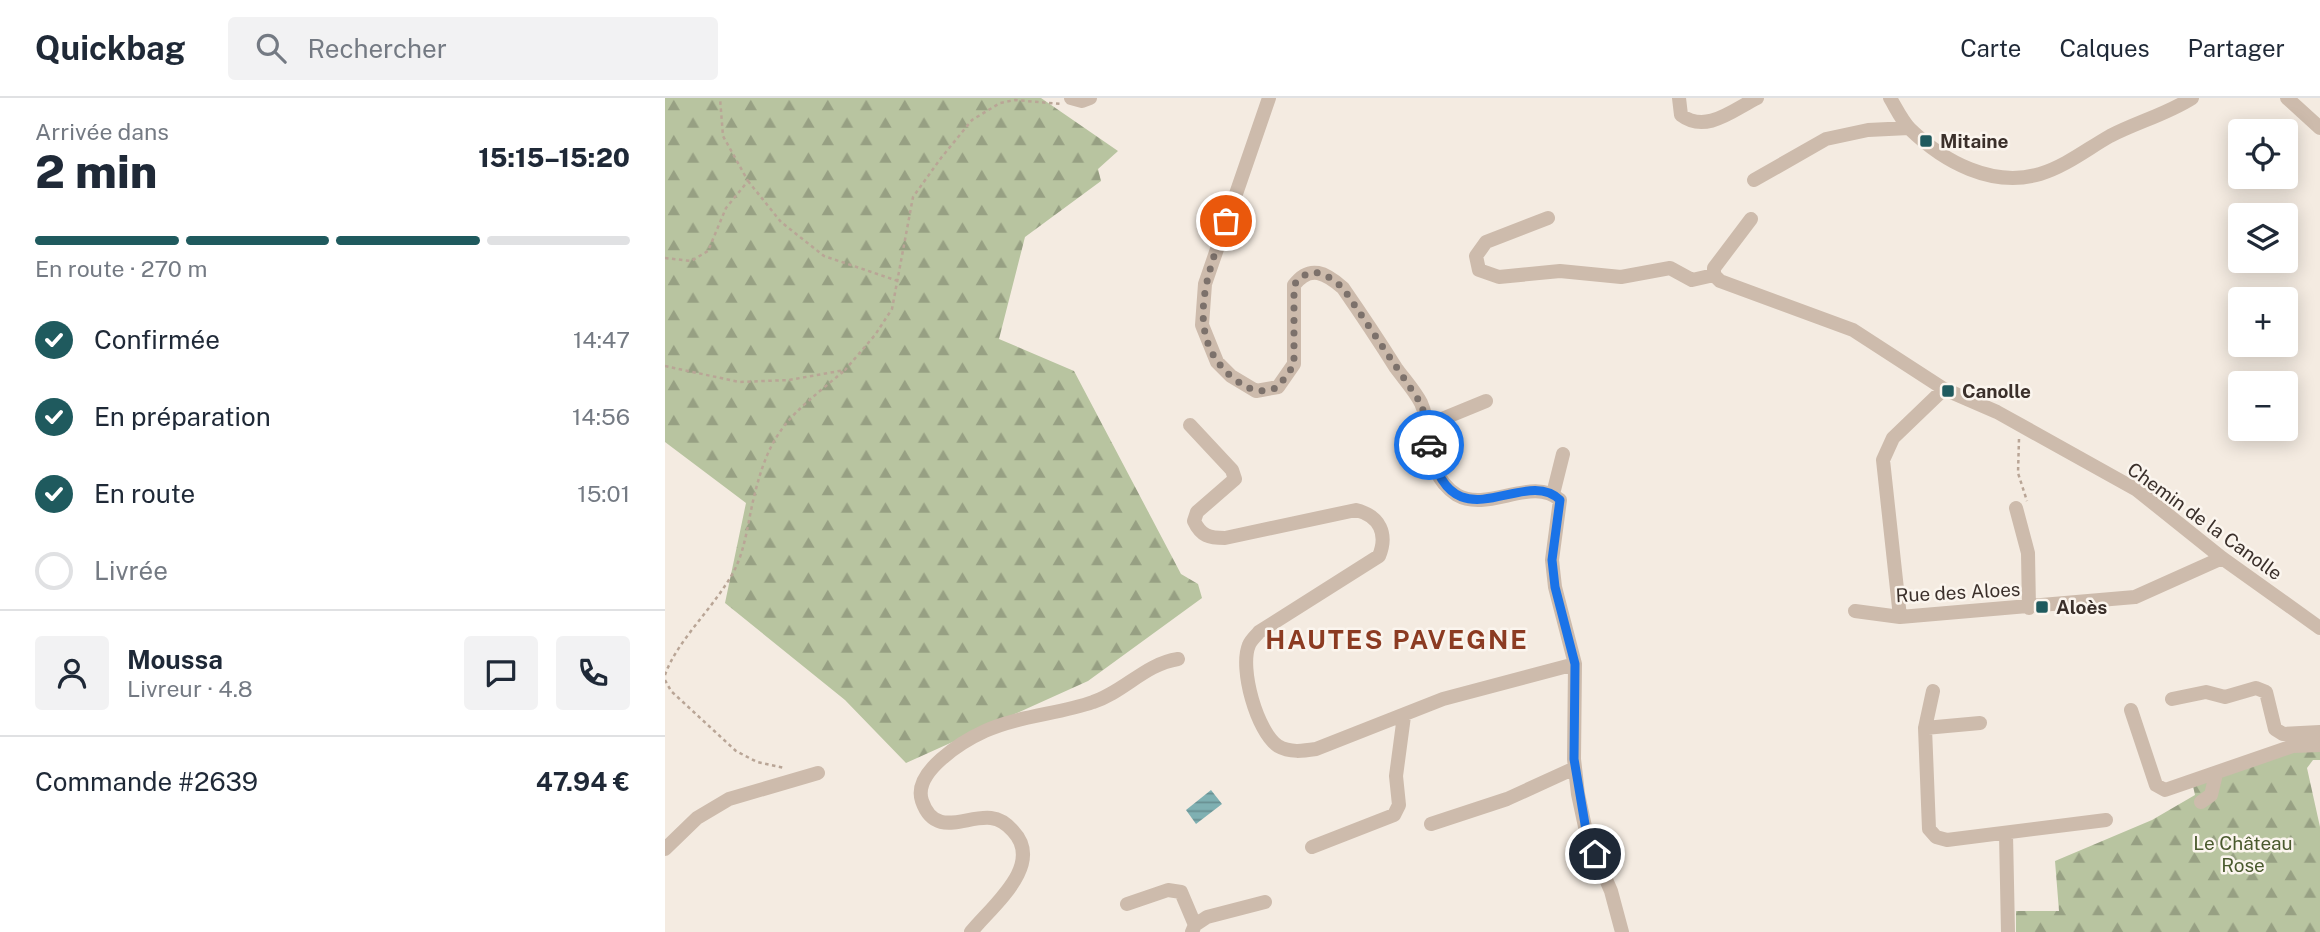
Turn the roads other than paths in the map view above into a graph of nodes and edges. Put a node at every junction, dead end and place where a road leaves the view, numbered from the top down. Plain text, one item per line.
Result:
1 (1071, 98) edge
2 (1090, 98) edge
3 (1269, 98) edge
4 (1679, 98) edge
5 (1757, 98) edge
6 (1890, 98) edge
7 (2192, 98) edge
8 (2287, 98) edge
9 (1909, 128) junction
10 (2320, 128) edge
11 (1754, 180) dead end
12 (1548, 218) dead end
13 (1751, 219) dead end
14 (1714, 275) junction
15 (1944, 389) junction
16 (1486, 401) dead end
17 (1190, 425) dead end
18 (1425, 426) junction
19 (1563, 454) dead end
20 (1553, 494) junction
21 (2016, 508) road end
22 (2222, 558) junction
23 (2029, 608) junction
24 (1855, 611) dead end
25 (1900, 617) junction
26 (2320, 628) edge
27 (1178, 659) dead end
28 (1575, 664) junction
29 (1933, 691) dead end
30 (2172, 699) dead end
31 (2131, 710) dead end
32 (1404, 716) junction
33 (1980, 723) dead end
34 (1925, 728) junction
35 (2320, 732) edge
36 (2320, 745) edge
37 (1575, 768) junction
38 (818, 773) dead end
39 (2216, 774) junction
40 (2201, 802) dead end
41 (2106, 820) dead end
42 (1431, 824) dead end
43 (2005, 834) junction
44 (1312, 847) dead end
45 (665, 849) edge
46 (1265, 902) dead end
47 (1127, 904) dead end
48 (1193, 929) edge
49 (971, 932) edge
50 (1622, 932) edge
51 (2008, 932) edge

1 - 2 street
3 - 18 street
4 - 5 street
6 - 9 street
7 - 9 street
8 - 10 street
9 - 11 street
12 - 14 street
13 - 14 street
14 - 15 street, Chemin de la Canolle
15 - 22 street, Chemin de la Canolle
15 - 25 street
16 - 18 street
17 - 32 street
18 - 20 street
19 - 20 street
20 - 28 street
21 - 23 street
22 - 23 street, Rue des Aloes
22 - 26 street, Chemin de la Canolle
23 - 25 street, Rue des Aloes
24 - 25 street, Rue des Aloes
27 - 49 street
28 - 32 street
28 - 37 street
29 - 34 street
30 - 35 street
31 - 39 street
32 - 44 street
33 - 34 street
34 - 43 street
36 - 39 street
37 - 42 street
37 - 50 street
38 - 45 street
39 - 40 street
41 - 43 street
43 - 51 street
46 - 48 street
47 - 48 street

